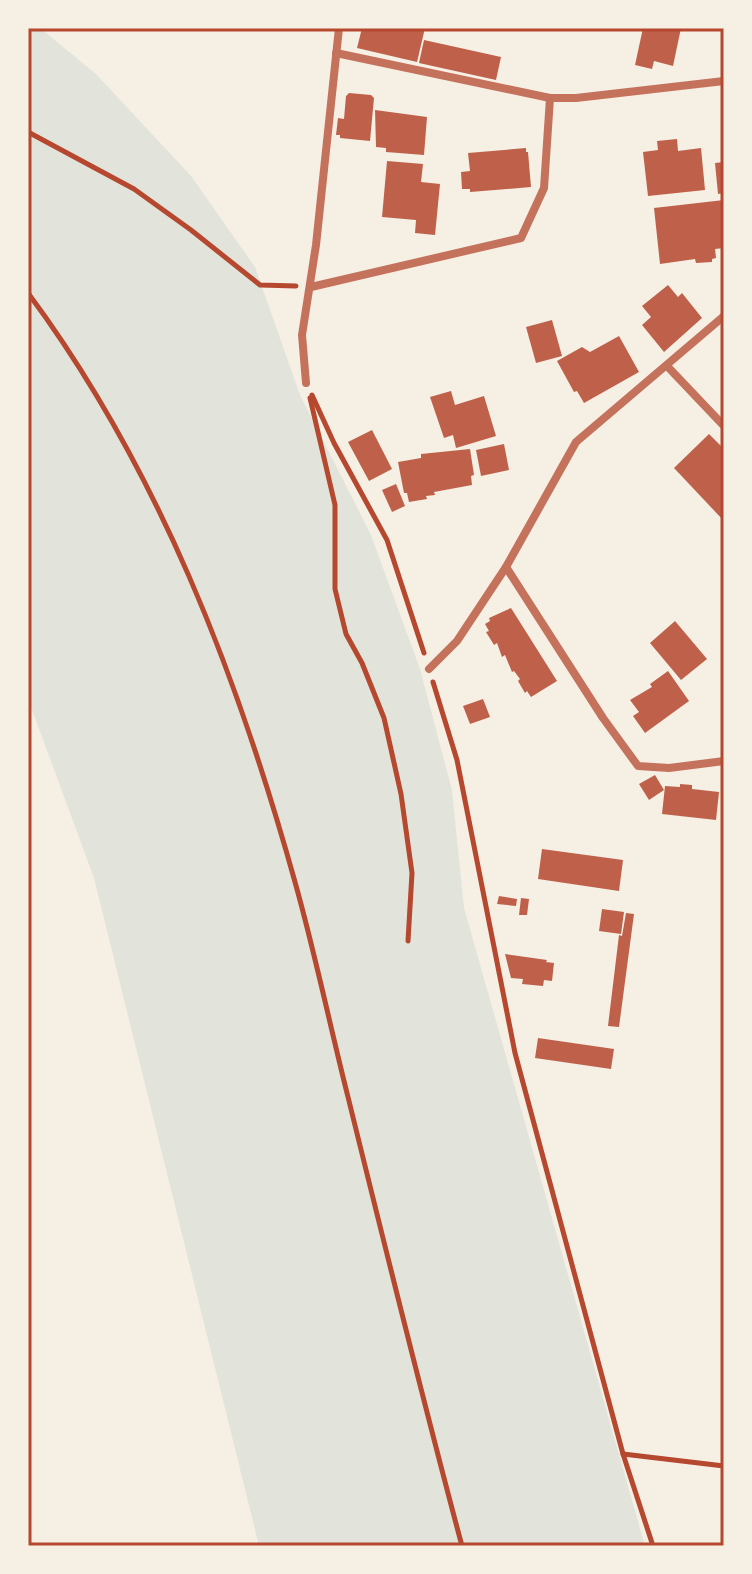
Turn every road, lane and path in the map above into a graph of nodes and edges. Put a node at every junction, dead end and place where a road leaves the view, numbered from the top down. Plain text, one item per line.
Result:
1 (339, 28) edge
2 (336, 53) junction
3 (724, 81) edge
4 (550, 98) junction
5 (28, 132) edge
6 (311, 287) junction
7 (28, 293) edge
8 (724, 316) edge
9 (667, 366) junction
10 (306, 383) junction
11 (724, 426) edge
12 (506, 567) junction
13 (429, 669) junction
14 (724, 761) edge
15 (408, 941) dead end
16 (623, 1454) junction
17 (724, 1466) edge
18 (462, 1546) edge
19 (653, 1546) edge

1 - 2 street
2 - 4 street
2 - 6 street
3 - 4 street
4 - 6 street
5 - 6 path
6 - 10 street
7 - 18 path
8 - 9 street
9 - 11 street
9 - 12 street
10 - 13 path
10 - 15 path
12 - 13 street
12 - 14 street
13 - 16 path
16 - 17 path
16 - 19 path

